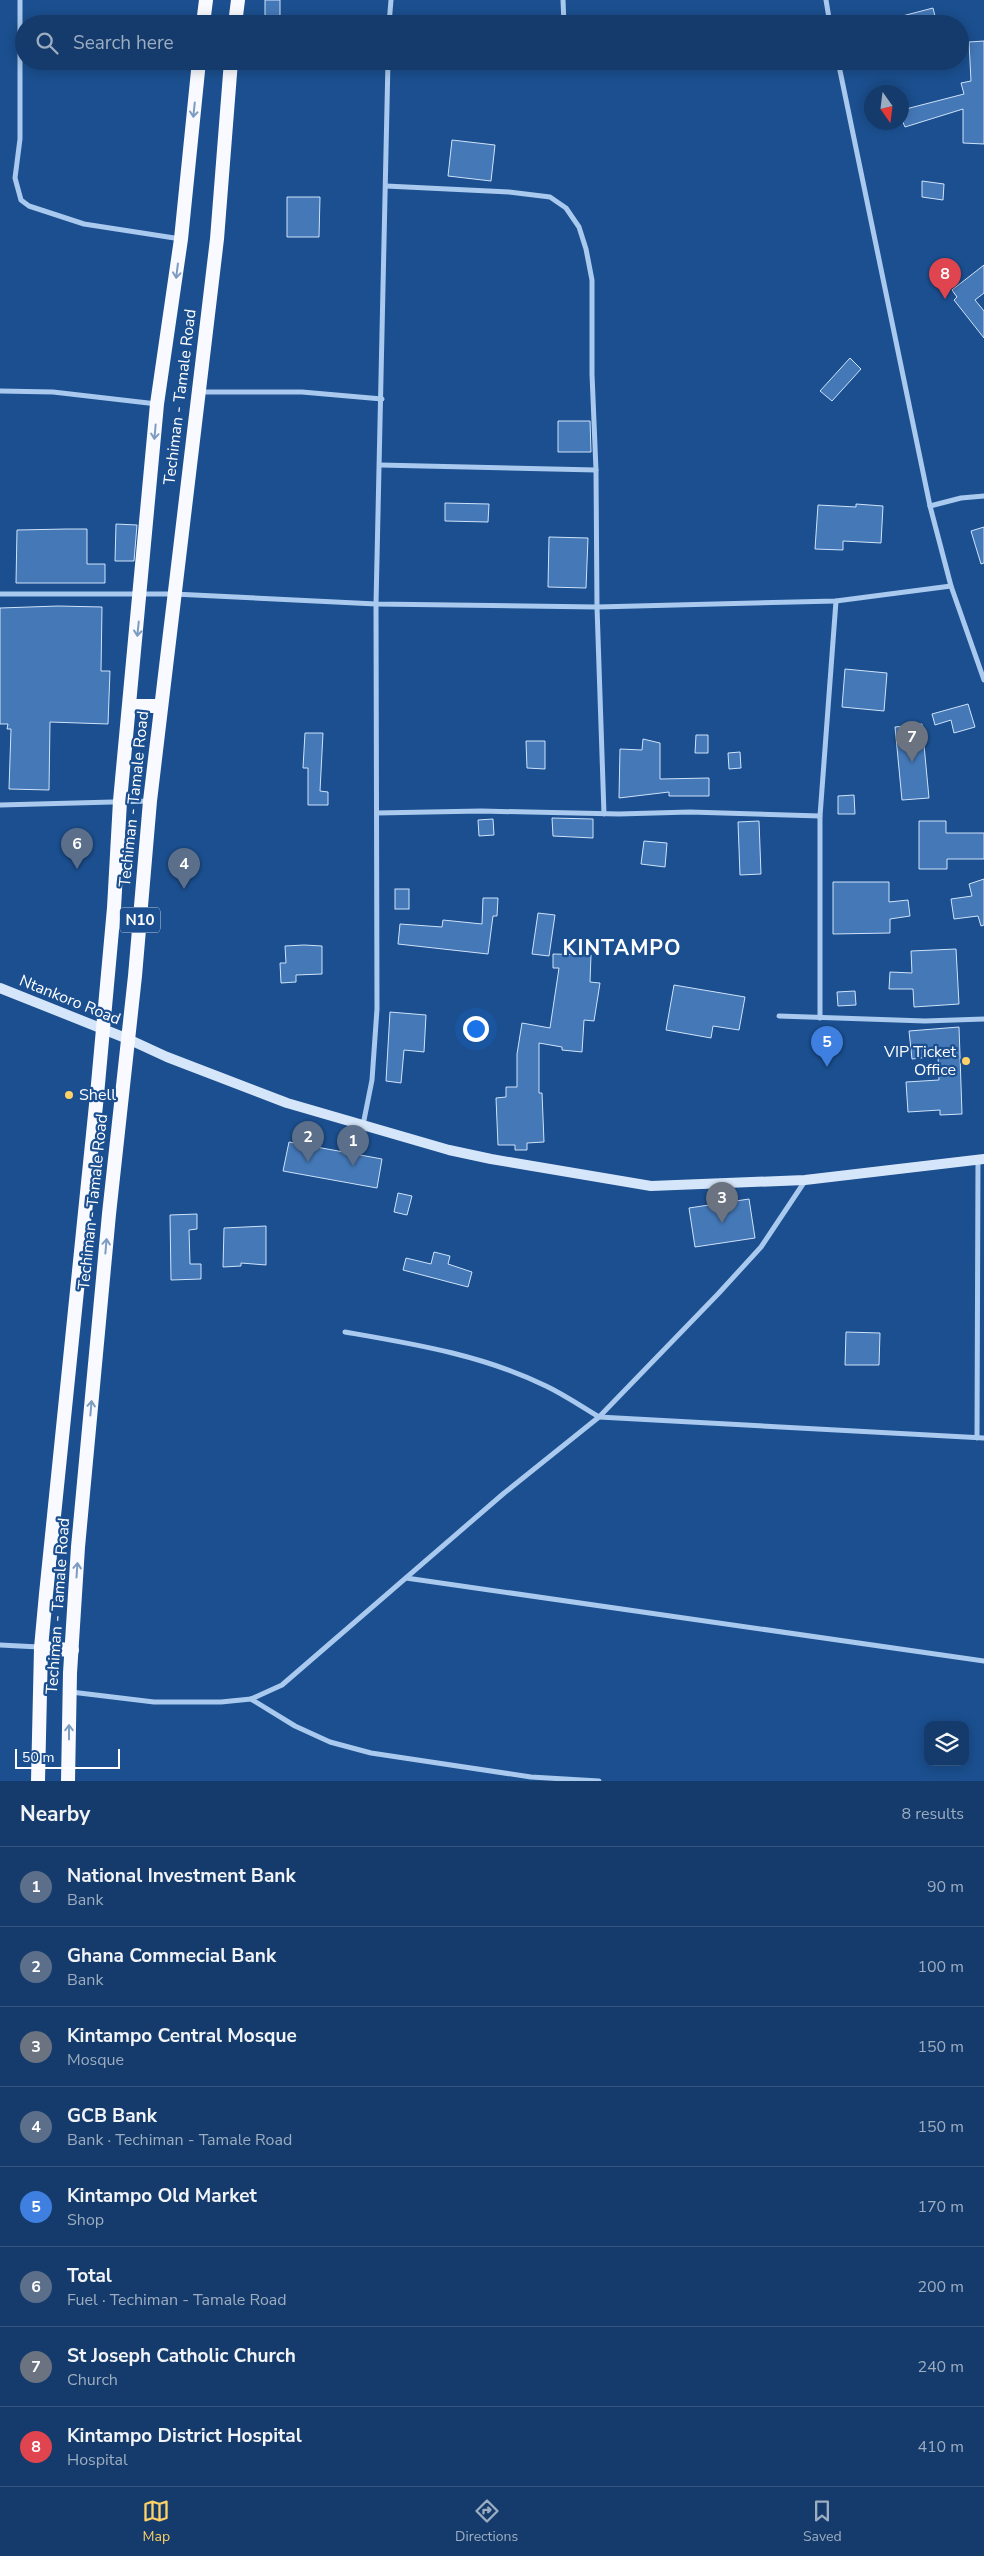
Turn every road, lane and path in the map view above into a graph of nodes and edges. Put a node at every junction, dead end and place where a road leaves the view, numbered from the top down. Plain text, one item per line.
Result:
1 (20, 0) edge
2 (206, 0) edge
3 (238, 0) edge
4 (391, 0) edge
5 (563, 0) edge
6 (826, 0) edge
7 (20, 15) edge
8 (204, 15) edge
9 (236, 15) edge
10 (390, 15) edge
11 (564, 15) edge
12 (828, 15) edge
13 (20, 70) edge
14 (198, 70) edge
15 (230, 70) edge
16 (388, 70) edge
17 (840, 70) edge
18 (386, 186) junction
19 (181, 239) junction
20 (0, 391) edge
21 (198, 392) junction
22 (382, 399) junction
23 (158, 404) junction
24 (380, 465) junction
25 (596, 470) junction
26 (984, 496) edge
27 (930, 506) junction
28 (951, 586) junction
29 (0, 594) edge
30 (141, 594) junction
31 (174, 594) junction
32 (836, 601) junction
33 (376, 604) junction
34 (596, 607) junction
35 (984, 680) edge
36 (130, 706) junction
37 (161, 706) junction
38 (120, 801) junction
39 (150, 801) junction
40 (0, 805) edge
41 (377, 813) junction
42 (604, 814) junction
43 (820, 816) junction
44 (0, 988) edge
45 (779, 1016) dead end
46 (820, 1018) junction
47 (984, 1019) edge
48 (102, 1030) junction
49 (128, 1039) junction
50 (363, 1125) junction
51 (981, 1160) edge
52 (805, 1180) junction
53 (345, 1332) dead end
54 (599, 1417) junction
55 (978, 1438) junction
56 (984, 1438) edge
57 (406, 1578) junction
58 (0, 1645) edge
59 (41, 1648) junction
60 (72, 1650) junction
61 (984, 1661) edge
62 (69, 1692) junction
63 (251, 1699) junction
64 (38, 1781) edge
65 (68, 1781) edge
66 (599, 1781) edge

1 - 7 street
2 - 8 highway
3 - 9 highway
4 - 10 street
5 - 11 street
6 - 12 street
13 - 19 street
14 -> 19 highway, Techiman - Tamale Road / N10
15 - 21 highway, Techiman - Tamale Road / N10
16 - 18 street
17 - 27 street
18 - 22 street
18 - 25 street
19 -> 23 highway, Techiman - Tamale Road / N10
20 - 23 street
21 - 22 street
21 - 31 highway, Techiman - Tamale Road / N10
22 - 24 street
23 -> 30 highway, Techiman - Tamale Road / N10
24 - 25 street
24 - 33 street
25 - 34 street
26 - 27 street
27 - 28 street
28 - 32 street
28 - 35 street
29 - 30 street
30 - 31 street
30 -> 36 highway, Techiman - Tamale Road / N10
31 - 33 street
31 - 37 highway, Techiman - Tamale Road / N10
32 - 34 street
32 - 43 street
33 - 34 street
33 - 41 street
34 - 42 street
36 - 37 highway
36 - 38 highway, Techiman - Tamale Road / N10
37 - 39 highway, Techiman - Tamale Road / N10
38 - 39 street
38 - 40 street
38 - 48 highway, Techiman - Tamale Road / N10
39 - 49 highway, Techiman - Tamale Road / N10
41 - 42 street
41 - 50 street
42 - 43 street
43 - 46 street
44 - 48 main road, Ntankoro Road
45 - 46 street
46 - 47 street
48 - 49 main road, Ntankoro Road
48 - 59 highway, Techiman - Tamale Road / N10
49 - 50 main road, Ntankoro Road
60 -> 49 highway, Techiman - Tamale Road / N10
50 - 52 main road, Ntankoro Road
51 - 52 main road, Ntankoro Road
51 - 55 street
52 - 54 street
53 - 54 street
54 - 55 street
54 - 57 street
55 - 56 street
57 - 61 street
57 - 63 street
58 - 59 street
59 - 60 highway
59 - 64 highway, Techiman - Tamale Road / N10
60 - 62 highway, Techiman - Tamale Road / N10
62 - 63 street
65 -> 62 highway, Techiman - Tamale Road / N10
63 - 66 street

